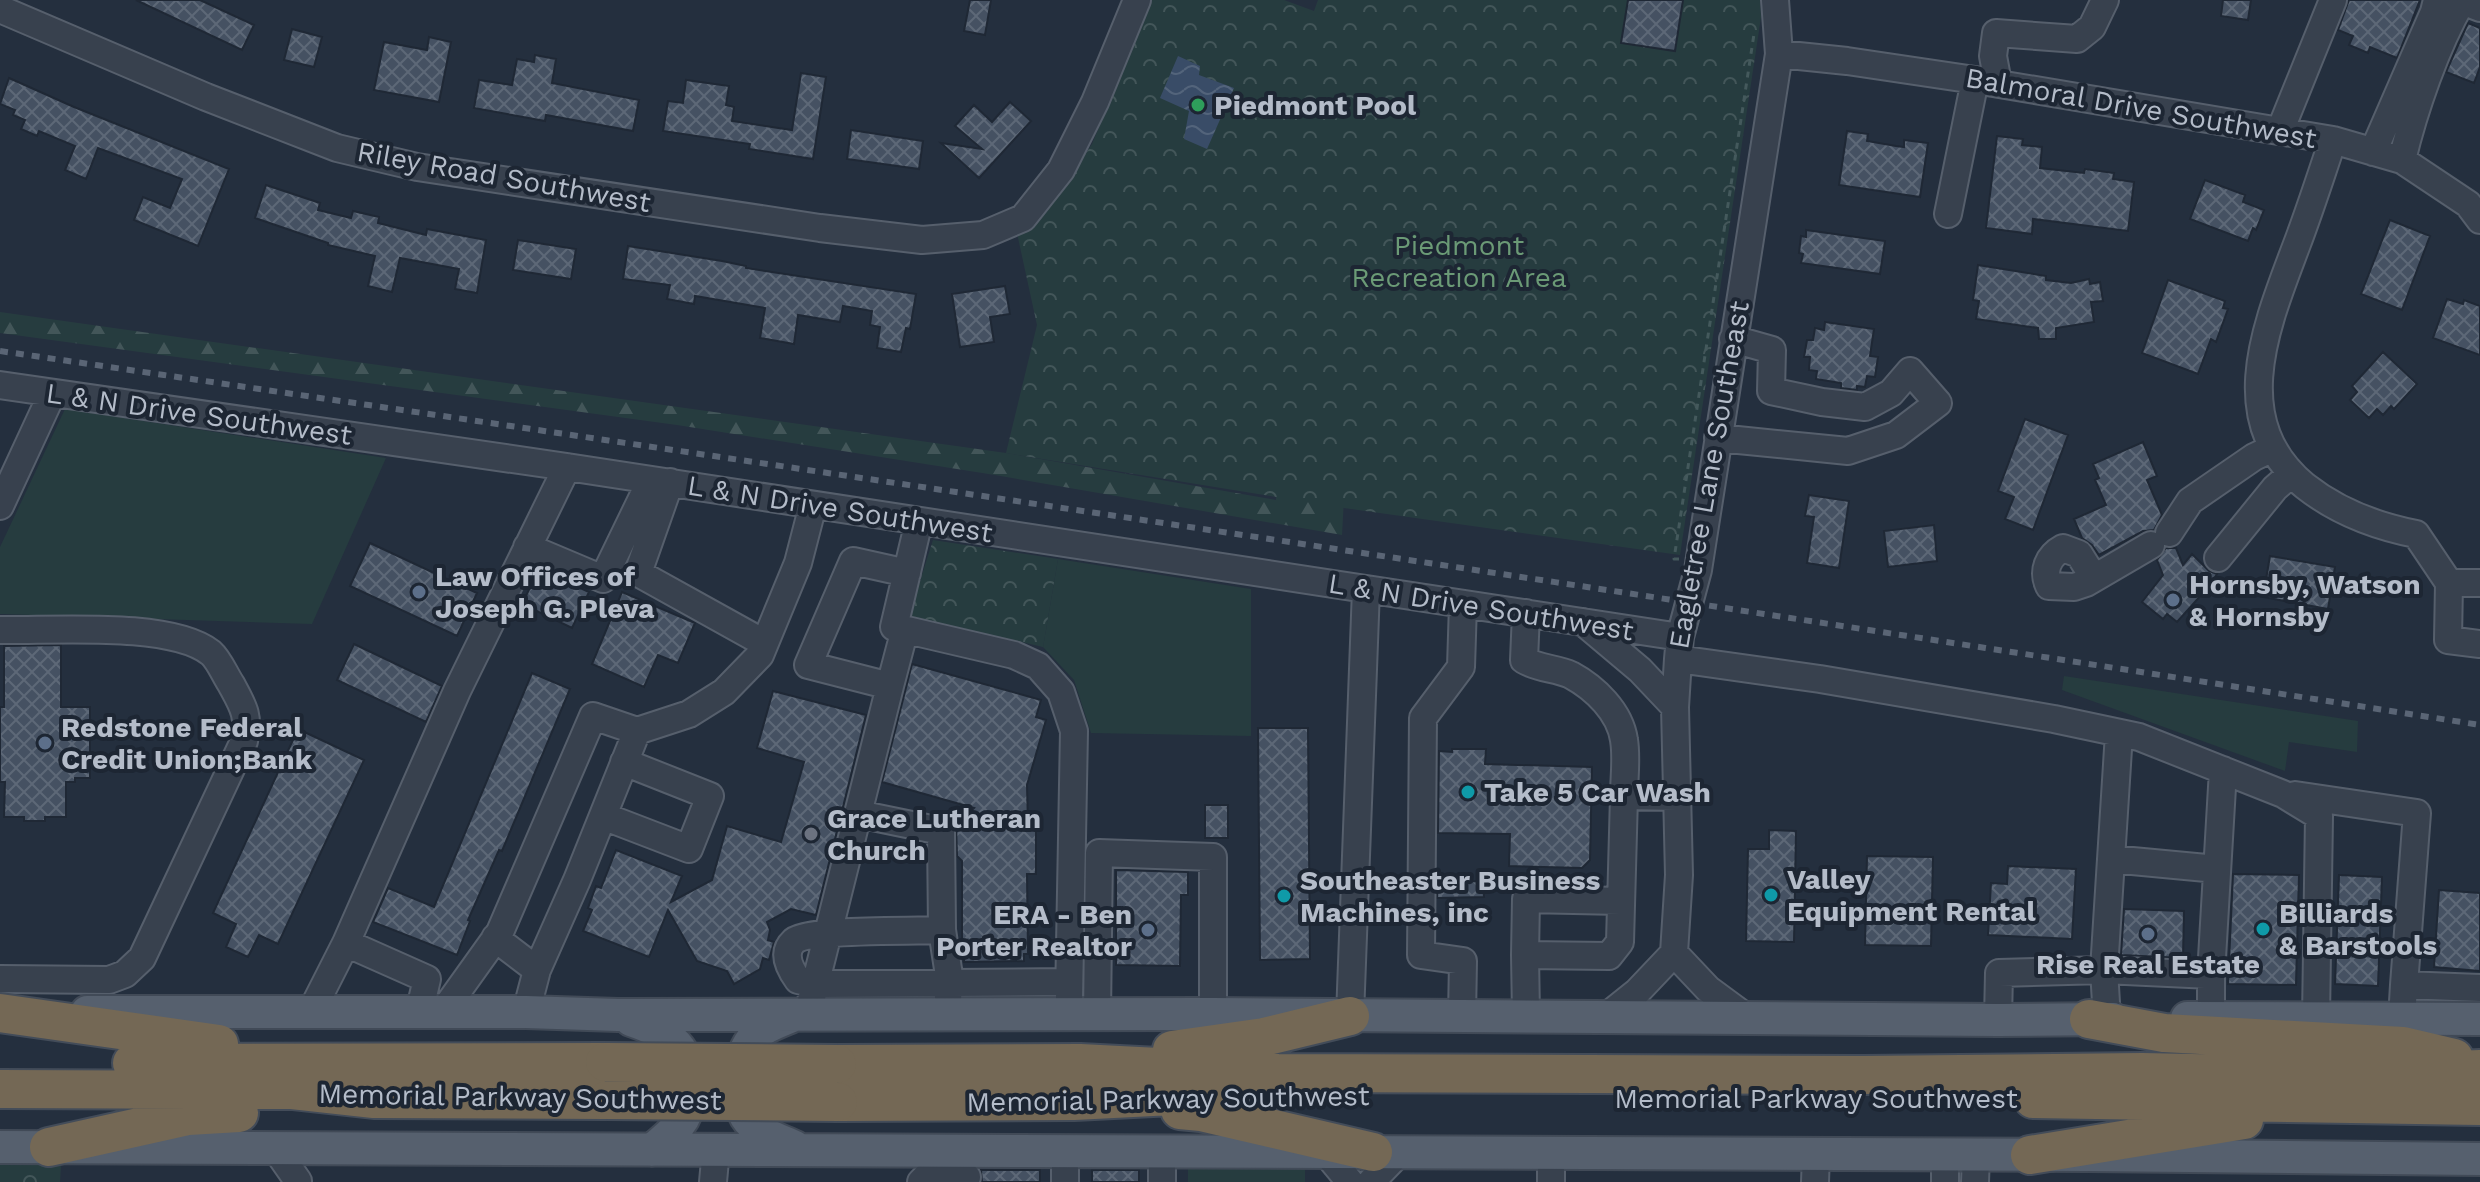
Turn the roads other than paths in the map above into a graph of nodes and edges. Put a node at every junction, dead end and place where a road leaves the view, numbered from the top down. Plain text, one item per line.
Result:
1 (1137, 0) edge
2 (1775, 0) edge
3 (2105, 0) edge
4 (2333, 0) edge
5 (2437, 0) edge
6 (2480, 8) edge
7 (20, 9) edge
8 (1779, 54) junction
9 (1986, 81) junction
10 (2280, 131) junction
11 (2333, 140) junction
12 (2373, 152) junction
13 (2402, 160) junction
14 (1948, 214) dead end
15 (2479, 217) edge
16 (1733, 339) junction
17 (0, 385) edge
18 (52, 394) junction
19 (1718, 438) junction
20 (2273, 448) junction
21 (567, 467) junction
22 (2291, 474) junction
23 (660, 481) junction
24 (813, 505) junction
25 (0, 506) edge
26 (919, 521) junction
27 (527, 547) junction
28 (2218, 558) dead end
29 (907, 573) junction
30 (2094, 578) dead end
31 (2449, 583) junction
32 (2480, 583) edge
33 (1366, 589) junction
34 (1463, 604) junction
35 (1526, 613) junction
36 (1583, 622) junction
37 (905, 629) junction
38 (0, 630) edge
39 (764, 643) junction
40 (2480, 644) edge
41 (1679, 648) junction
42 (890, 686) junction
43 (1675, 707) junction
44 (637, 731) junction
45 (2119, 733) junction
46 (624, 762) junction
47 (2223, 770) junction
48 (2283, 794) junction
49 (1624, 796) junction
50 (1677, 797) junction
51 (858, 814) junction
52 (603, 816) junction
53 (2111, 859) junction
54 (2217, 869) junction
55 (1621, 901) junction
56 (942, 930) junction
57 (828, 934) junction
58 (495, 938) junction
59 (346, 943) junction
60 (1674, 953) junction
61 (1525, 955) junction
62 (537, 970) junction
63 (2104, 970) junction
64 (2211, 975) junction
65 (0, 979) edge
66 (950, 982) junction
67 (1069, 982) junction
68 (2404, 985) junction
69 (2480, 988) edge
70 (806, 1005) junction
71 (0, 1012) edge
72 (311, 1012) junction
73 (526, 1012) junction
74 (430, 1013) junction
75 (1213, 1014) junction
76 (618, 1015) junction
77 (945, 1015) junction
78 (1083, 1015) junction
79 (1526, 1015) junction
80 (1350, 1016) junction
81 (1462, 1016) junction
82 (1607, 1016) junction
83 (1746, 1017) junction
84 (2211, 1018) junction
85 (2316, 1018) junction
86 (2098, 1019) junction
87 (2403, 1019) junction
88 (2480, 1019) edge
89 (1998, 1020) junction
90 (288, 1062) junction
91 (0, 1063) edge
92 (1080, 1063) junction
93 (2480, 1066) edge
94 (0, 1089) edge
95 (374, 1099) junction
96 (1093, 1099) junction
97 (2344, 1104) junction
98 (2480, 1106) edge
99 (0, 1147) edge
100 (49, 1147) junction
101 (275, 1148) junction
102 (315, 1148) junction
103 (716, 1149) junction
104 (652, 1150) junction
105 (804, 1151) junction
106 (1326, 1153) junction
107 (2030, 1155) junction
108 (2480, 1159) edge
109 (1381, 1162) edge
110 (1065, 1167) edge
111 (1162, 1167) edge
112 (1551, 1167) edge
113 (1815, 1168) edge
114 (1960, 1168) edge
115 (967, 1170) edge
116 (925, 1173) edge
117 (298, 1182) edge
118 (713, 1182) edge
119 (1350, 1182) edge

1 - 7 street, Riley Road Southwest
2 - 8 street, Eagletree Lane Southeast
3 - 9 street
4 - 10 street
5 - 12 street
6 - 13 street
8 - 9 street, Balmoral Drive Southwest
8 - 16 street, Eagletree Lane Southeast
9 - 10 street, Balmoral Drive Southwest
9 - 14 street
10 - 11 street, Balmoral Drive Southwest
11 - 12 street, Balmoral Drive Southwest
11 - 20 street
12 - 13 street, Balmoral Drive Southwest
13 - 15 street, Balmoral Drive Southwest
16 - 19 street, Eagletree Lane Southeast
16 - 19 street
17 - 18 street, L & N Drive Southwest
18 - 21 street, L & N Drive Southwest
18 - 25 street
19 - 41 street, Eagletree Lane Southeast
20 - 22 street
20 - 30 street
21 - 23 street, L & N Drive Southwest
21 - 27 street
22 - 28 street
22 - 31 street
23 - 24 street, L & N Drive Southwest
23 - 27 street
23 - 39 street
24 - 26 street, L & N Drive Southwest
24 - 39 street
26 - 29 street
26 - 33 street, L & N Drive Southwest
27 - 59 street
29 - 37 street
29 - 42 street
31 - 32 street
31 - 40 street
33 - 34 street, L & N Drive Southwest
33 - 80 street
34 - 35 street, L & N Drive Southwest
34 - 81 street
35 - 36 street, L & N Drive Southwest
35 - 49 street
36 - 41 street, L & N Drive Southwest
36 - 43 street
37 - 42 street
37 - 67 street
38 - 65 street
39 - 44 street
41 - 43 street, Eagletree Lane Southeast
41 - 45 street, L & N Drive Southwest
42 - 51 street
43 - 50 street, Eagletree Lane Southeast
44 - 46 street
44 - 58 street
45 - 47 street, L & N Drive Southwest
45 - 53 street
46 - 52 street
46 - 52 street
47 - 48 street, L & N Drive Southwest
47 - 54 street
48 - 68 street
48 - 85 street
49 - 50 street
49 - 55 street
50 - 60 street, Eagletree Lane Southeast
51 - 56 street
51 - 57 street
52 - 62 street
53 - 54 street
53 - 63 street
54 - 64 street
55 - 61 street
55 - 61 street
56 - 57 street
56 - 66 street
57 - 70 street
58 - 62 street
58 - 74 street
59 - 72 street
59 - 74 street
60 - 82 street
60 - 83 street
61 - 79 street
62 - 73 street
63 - 64 street
63 - 86 street
63 - 89 street
64 - 84 street
66 - 67 street
66 - 70 street
66 - 77 street
67 - 78 street
68 - 69 street
68 - 87 street
70 - 76 main road
70 - 77 main road
70 - 105 main road
71 - 72 main road
71 - 90 highway
72 - 74 main road
73 - 74 main road
73 - 76 main road
75 - 78 main road
75 - 78 street
75 - 80 main road
76 - 104 main road
77 - 78 main road
79 - 81 main road
79 - 82 main road
80 - 81 main road
80 - 92 highway
82 - 83 main road
83 - 89 main road
84 - 85 main road
84 - 86 main road
85 - 87 main road
86 - 89 main road
86 - 93 highway
87 - 88 main road
90 - 91 highway, Memorial Parkway Southwest
90 - 92 highway, Memorial Parkway Southwest, bridge
92 - 93 highway, Memorial Parkway Southwest
94 - 95 highway, Memorial Parkway Southwest
95 - 96 highway, Memorial Parkway Southwest, bridge
95 - 100 highway
96 - 97 highway, Memorial Parkway Southwest
96 - 109 highway
97 - 98 highway, Memorial Parkway Southwest
97 - 107 highway
99 - 100 main road
100 - 101 main road
101 - 102 main road
101 - 117 street
102 - 104 main road
102 - 117 street
103 - 104 main road
103 - 105 main road
103 - 118 street
105 - 116 main road
106 - 109 main road
106 - 111 main road
106 - 119 street
107 - 108 main road
107 - 114 main road
109 - 112 main road
110 - 111 main road
110 - 115 main road
112 - 113 main road
113 - 114 main road
115 - 116 main road

